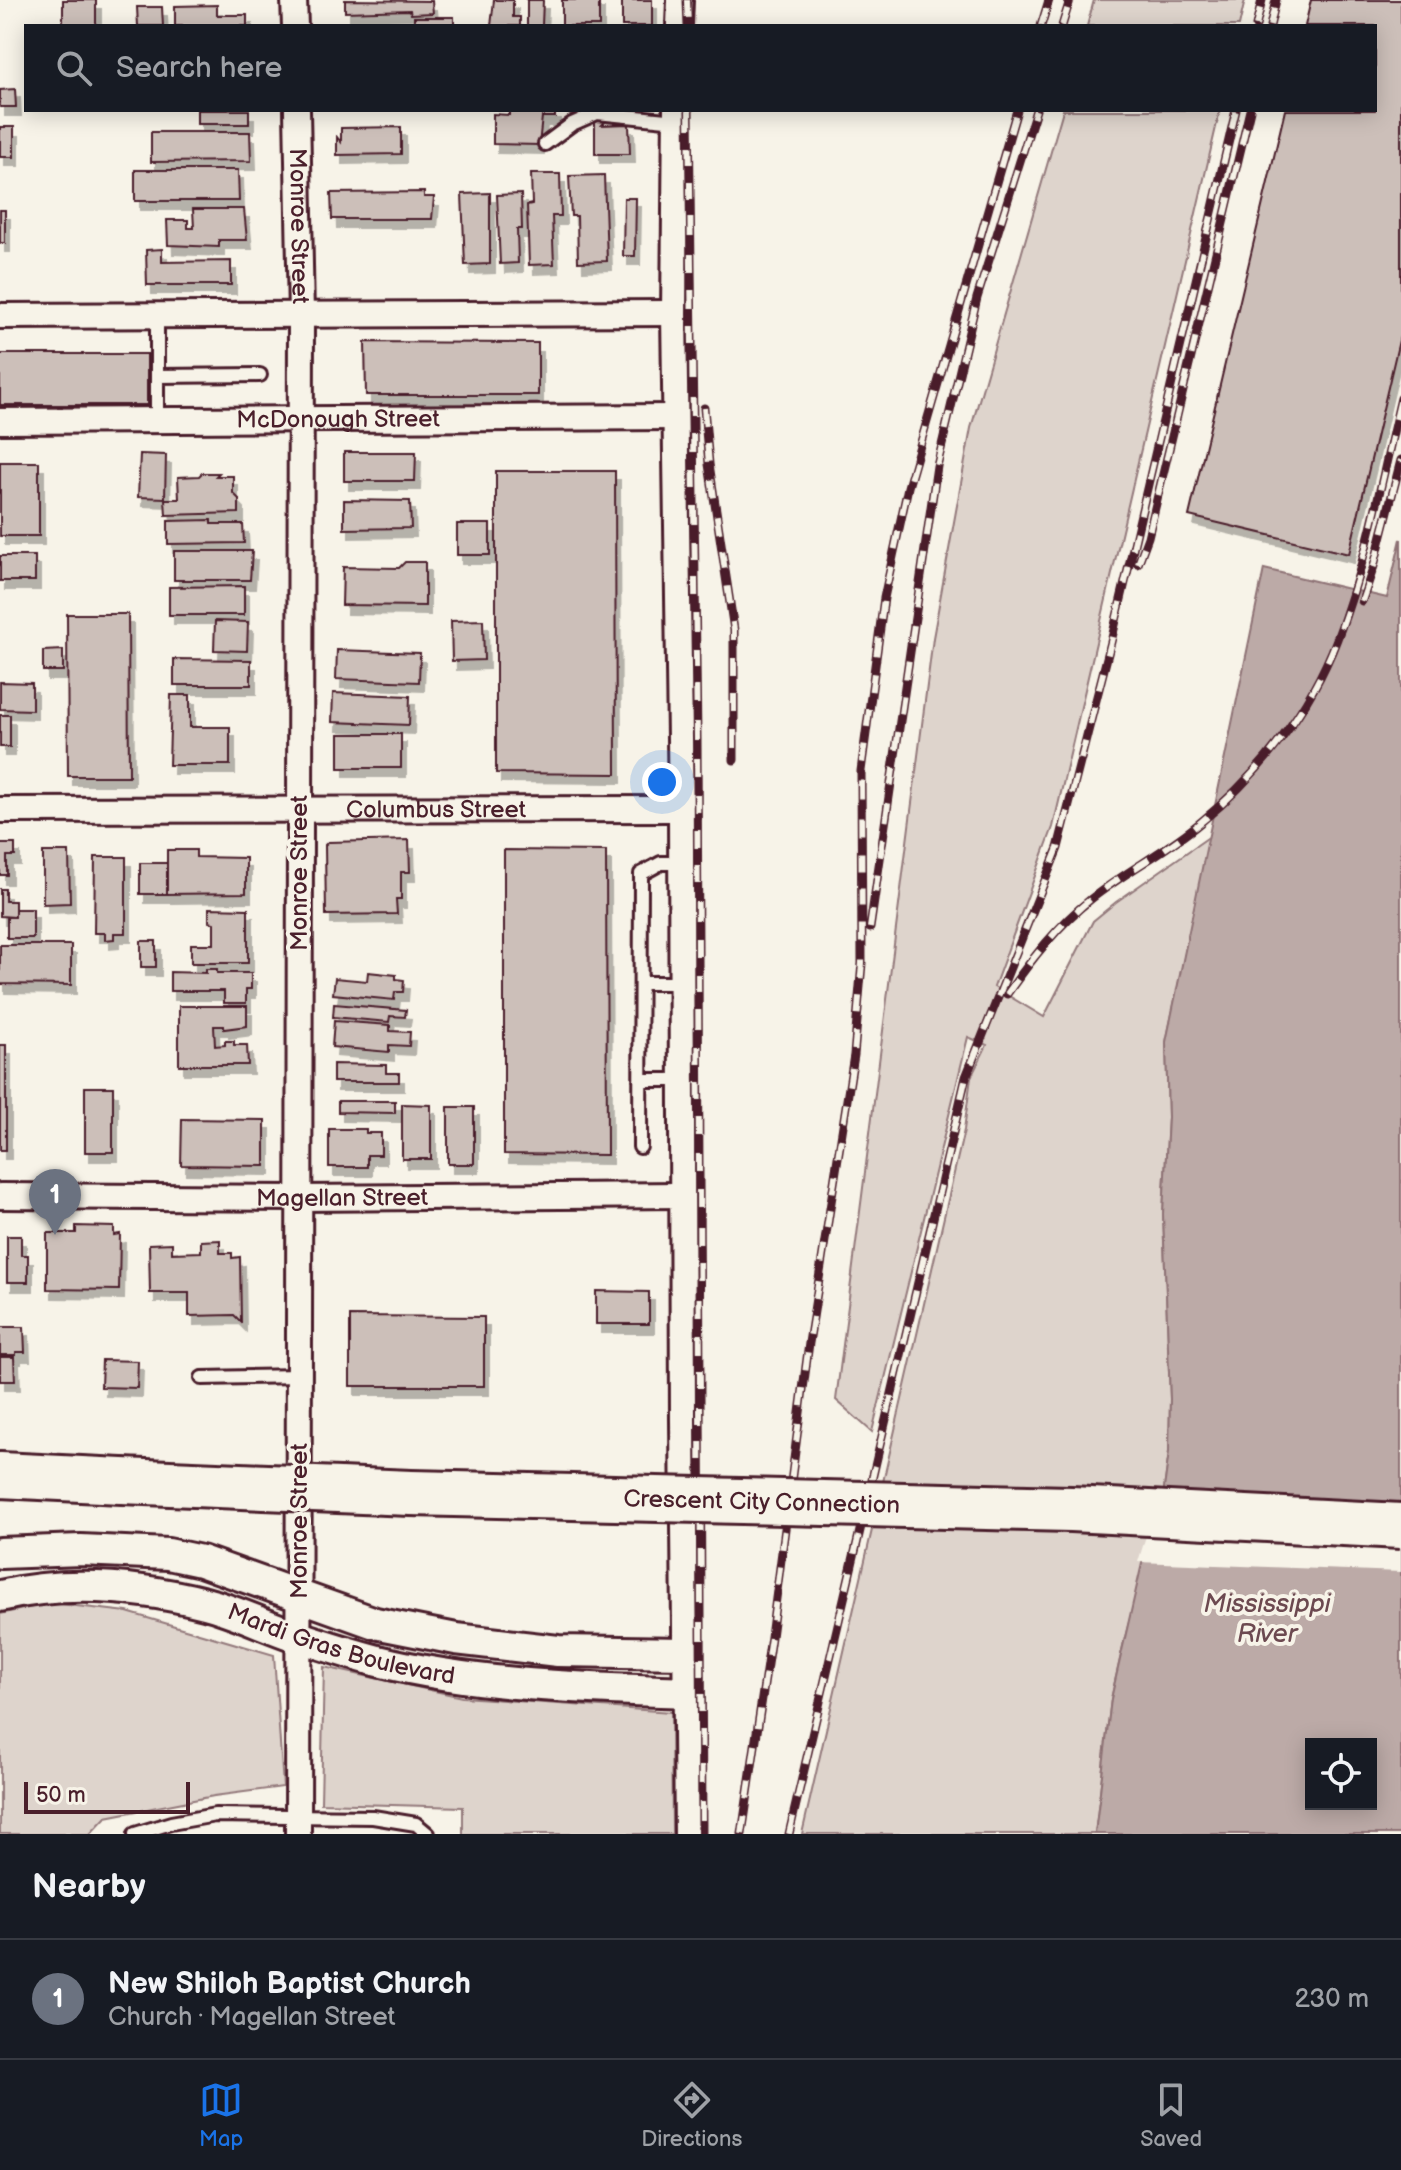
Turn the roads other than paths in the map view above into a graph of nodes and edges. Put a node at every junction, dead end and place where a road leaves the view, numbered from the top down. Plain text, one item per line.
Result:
1 (294, 0) edge
2 (680, 0) edge
3 (295, 24) edge
4 (679, 24) edge
5 (297, 112) edge
6 (676, 115) edge
7 (545, 144) dead end
8 (674, 313) junction
9 (0, 316) edge
10 (157, 316) junction
11 (301, 316) junction
12 (260, 375) dead end
13 (157, 376) junction
14 (675, 417) junction
15 (300, 419) junction
16 (157, 420) junction
17 (0, 421) edge
18 (298, 809) junction
19 (681, 809) junction
20 (0, 810) edge
21 (681, 863) junction
22 (641, 983) junction
23 (682, 983) junction
24 (640, 1080) junction
25 (682, 1080) junction
26 (640, 1147) dead end
27 (682, 1195) junction
28 (0, 1196) edge
29 (300, 1198) junction
30 (300, 1376) junction
31 (202, 1378) dead end
32 (0, 1475) edge
33 (1401, 1526) edge
34 (0, 1553) edge
35 (299, 1595) junction
36 (0, 1596) edge
37 (298, 1637) junction
38 (685, 1653) junction
39 (686, 1692) junction
40 (298, 1826) edge
41 (135, 1834) edge
42 (428, 1834) edge
43 (687, 1834) edge

1 - 3 street
2 - 4 street
5 - 11 street, Monroe Street
6 - 7 lane
6 - 8 street
8 - 11 street
8 - 14 street
9 - 10 street
10 - 11 street
10 - 13 lane
11 - 15 street, Monroe Street
12 - 13 lane
13 - 16 lane
14 - 15 street, McDonough Street
14 - 19 street
15 - 16 street, McDonough Street
15 - 18 street, Monroe Street
16 - 17 street, McDonough Street
18 - 19 street, Columbus Street
18 - 20 street, Columbus Street
18 - 29 street, Monroe Street
19 - 21 street
21 - 22 lane
21 - 23 street
22 - 23 lane
22 - 24 lane
23 - 25 street
24 - 25 lane
24 - 26 lane
25 - 27 street
27 - 29 street, Magellan Street
27 - 38 street
28 - 29 street, Magellan Street
29 - 30 street, Monroe Street
30 - 31 lane
30 - 35 street, Monroe Street
32 - 33 highway, Crescent City Connection, bridge
34 - 35 street, Mardi Gras Boulevard
35 - 37 street, Monroe Street
35 - 38 street, Mardi Gras Boulevard
36 - 37 street, Mardi Gras Boulevard
37 - 39 street, Mardi Gras Boulevard
37 - 40 street, Monroe Street
38 - 39 street
39 - 43 street
40 - 41 lane
40 - 42 lane

